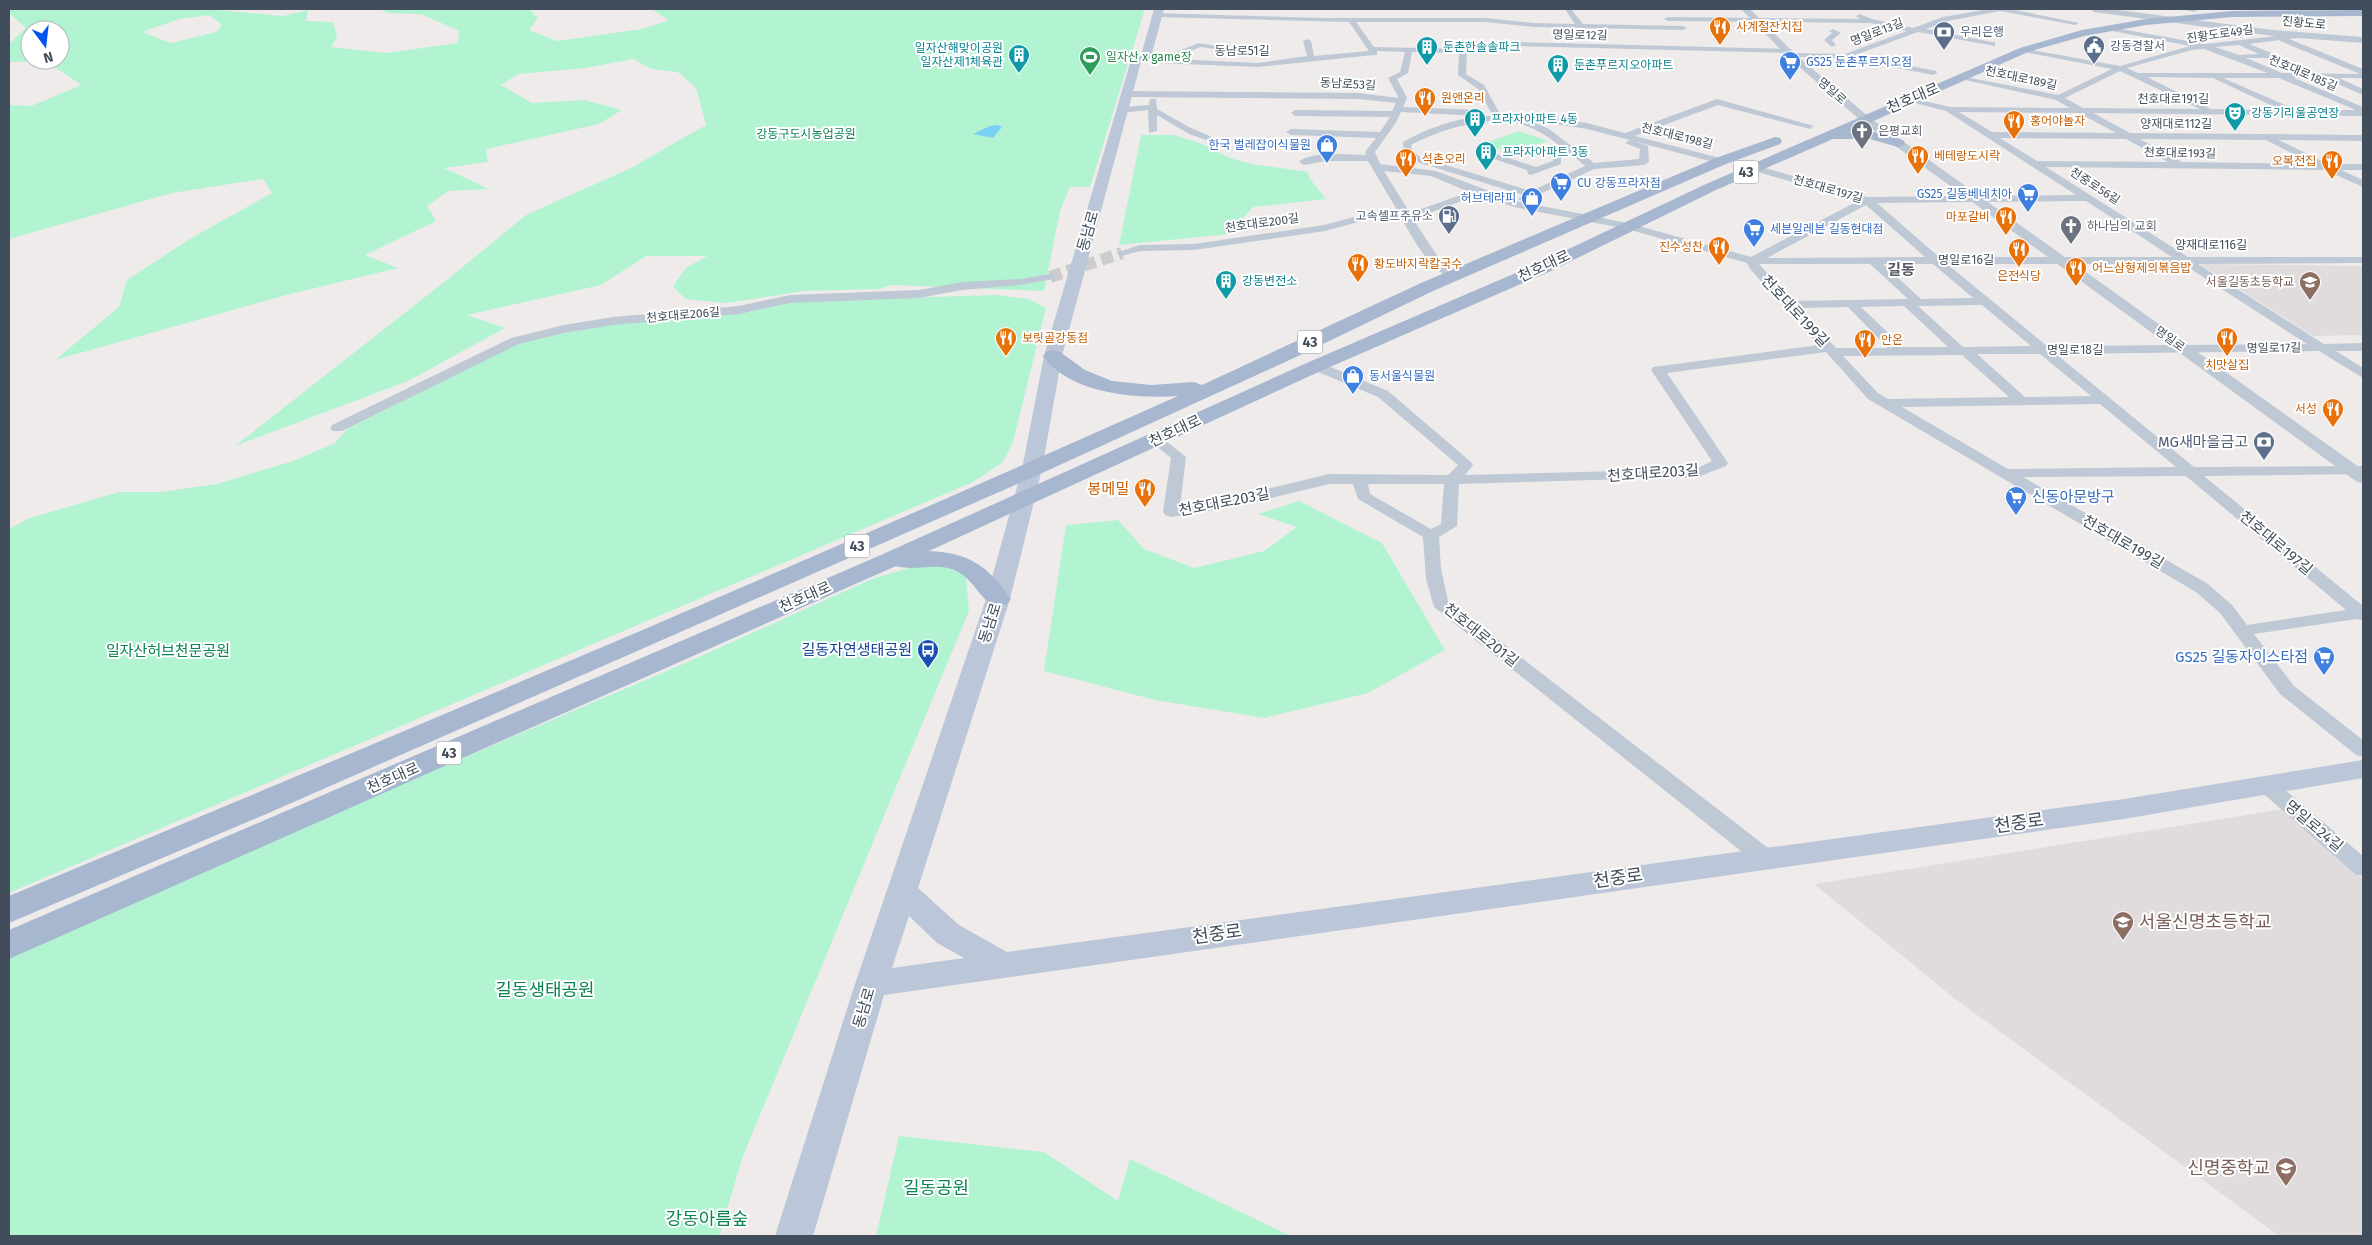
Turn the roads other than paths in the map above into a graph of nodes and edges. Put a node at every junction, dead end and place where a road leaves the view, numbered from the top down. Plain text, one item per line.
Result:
1 (1568, 9) edge
2 (1666, 9) edge
3 (1745, 9) edge
4 (1999, 9) edge
5 (2094, 9) edge
6 (2216, 9) edge
7 (2230, 9) edge
8 (2356, 9) edge
9 (2189, 10) edge
10 (1158, 12) edge
11 (1290, 12) dead end
12 (2363, 12) edge
13 (1855, 13) dead end
14 (1802, 15) dead end
15 (2142, 16) junction
16 (1574, 17) junction
17 (1583, 17) dead end
18 (1304, 19) junction
19 (1444, 19) junction
20 (1657, 19) dead end
21 (1675, 19) junction
22 (2167, 19) junction
23 (1351, 20) junction
24 (1756, 20) junction
25 (1809, 20) junction
26 (1870, 21) junction
27 (2075, 23) junction
28 (1534, 25) junction
29 (1580, 25) junction
30 (1683, 28) junction
31 (2047, 28) dead end
32 (2107, 28) junction
33 (1766, 30) junction
34 (1783, 30) dead end
35 (1915, 30) junction
36 (1823, 31) dead end
37 (1833, 31) junction
38 (1845, 31) dead end
39 (1689, 35) dead end
40 (1873, 35) dead end
41 (2303, 35) junction
42 (2280, 37) junction
43 (1892, 38) junction
44 (1307, 41) dead end
45 (2361, 41) edge
46 (1695, 42) dead end
47 (2239, 42) junction
48 (1997, 43) joint
49 (1548, 45) junction
50 (1832, 45) dead end
51 (2203, 46) junction
52 (1230, 49) dead end
53 (1372, 49) junction
54 (1409, 49) junction
55 (1436, 49) junction
56 (1702, 49) junction
57 (1463, 50) junction
58 (2024, 50) junction
59 (1976, 52) dead end
60 (1789, 53) junction
61 (1256, 55) dead end
62 (1846, 56) junction
63 (2234, 56) junction
64 (1312, 58) junction
65 (1136, 60) junction
66 (2336, 60) junction
67 (2362, 60) edge
68 (1159, 61) junction
69 (1258, 65) junction
70 (2120, 68) junction
71 (1937, 71) joint
72 (2363, 74) edge
73 (1259, 75) dead end
74 (2139, 75) junction
75 (2210, 75) junction
76 (2279, 75) junction
77 (2325, 75) junction
78 (1960, 78) junction
79 (1909, 84) dead end
80 (1260, 85) dead end
81 (2363, 92) edge
82 (1197, 94) junction
83 (1261, 95) junction
84 (1294, 95) junction
85 (2059, 98) junction
86 (1907, 100) junction
87 (1869, 101) dead end
88 (1124, 102) junction
89 (1717, 102) joint
90 (1153, 107) junction
91 (1398, 108) junction
92 (1853, 108) junction
93 (1949, 110) junction
94 (2013, 110) junction
95 (2081, 110) junction
96 (2363, 111) edge
97 (2212, 112) junction
98 (2294, 112) junction
99 (1496, 114) junction
100 (1836, 116) dead end
101 (1865, 119) junction
102 (2230, 120) dead end
103 (1814, 124) joint
104 (1538, 127) junction
105 (2248, 128) dead end
106 (1152, 132) dead end
107 (1291, 132) dead end
108 (1988, 134) junction
109 (1383, 135) junction
110 (2052, 135) junction
111 (1626, 136) junction
112 (2128, 136) junction
113 (2265, 137) junction
114 (1209, 138) dead end
115 (1824, 138) junction
116 (2363, 138) edge
117 (1898, 143) junction
118 (1321, 150) dead end
119 (1571, 151) junction
120 (1494, 156) dead end
121 (1373, 159) junction
122 (1722, 161) junction
123 (1304, 162) dead end
124 (2034, 164) junction
125 (2181, 165) junction
126 (1592, 166) junction
127 (2327, 166) junction
128 (2363, 166) edge
129 (1754, 168) junction
130 (2363, 184) edge
131 (1478, 192) junction
132 (1532, 195) junction
133 (2088, 198) junction
134 (1976, 199) junction
135 (1867, 200) junction
136 (1514, 204) junction
137 (1406, 214) junction
138 (1590, 218) junction
139 (1628, 226) junction
140 (1122, 253) tunnel mouth
141 (2059, 259) junction
142 (2182, 259) junction
143 (1872, 260) junction
144 (1936, 260) junction
145 (2363, 260) edge
146 (1752, 261) junction
147 (1456, 274) junction
148 (1050, 277) tunnel mouth
149 (1985, 301) junction
150 (1913, 303) junction
151 (1851, 304) junction
152 (1788, 305) junction
153 (2363, 347) edge
154 (2321, 348) junction
155 (2184, 349) junction
156 (1830, 350) junction
157 (1963, 350) junction
158 (2044, 350) junction
159 (1899, 351) junction
160 (1053, 356) junction
161 (1316, 366) junction
162 (2363, 374) edge
163 (1217, 386) junction
164 (2104, 400) junction
165 (2021, 401) junction
166 (1884, 403) junction
167 (337, 428) dead end
168 (1156, 440) junction
169 (1032, 469) junction
170 (2190, 472) junction
171 (2359, 473) edge
172 (2006, 474) junction
173 (1360, 480) junction
174 (1452, 480) junction
175 (1025, 499) junction
176 (1431, 535) junction
177 (890, 560) junction
178 (998, 599) junction
179 (2362, 614) edge
180 (2242, 630) junction
181 (2363, 750) edge
182 (2363, 769) edge
183 (2265, 784) junction
184 (1764, 858) junction
185 (2363, 868) edge
186 (902, 892) junction
187 (9, 910) edge
188 (9, 945) edge
189 (1001, 964) junction
190 (872, 984) junction
191 (794, 1236) edge

1 - 16 street
2 - 21 street
3 - 24 street, 명일로
4 - 27 street
4 - 35 street, 명일로13길
5 - 15 street, 진황도로
6 - 7 main road
6 - 9 main road
8 - 12 main road
9 - 15 main road
10 - 18 street
10 - 65 main road, 동남로
11 - 18 street
12 - 22 main road, 천호대로 / 43
13 - 26 street
14 - 25 street
15 - 22 street, 진황도로
15 - 27 main road
16 - 17 street
16 - 29 street
18 - 23 street
19 - 23 street
19 - 28 street
19 - 55 street
20 - 21 street
21 - 24 street
21 - 30 street
22 - 32 main road, 천호대로 / 43
22 - 41 street, 진황도로
23 - 53 street
24 - 25 street
24 - 33 street, 명일로
25 - 26 street
26 - 35 street
27 - 31 main road
28 - 29 street
28 - 49 street
29 - 30 street
30 - 39 street
32 - 51 street, 천호대로185길
32 - 58 main road, 천호대로 / 43
33 - 34 street
33 - 60 street, 명일로
35 - 43 street, 명일로13길
35 - 48 street
36 - 37 street
37 - 38 street
37 - 50 street
40 - 43 street
41 - 42 street, 진황도로49길
41 - 45 street, 진황도로
42 - 47 street, 진황도로49길
42 - 66 street
43 - 62 street, 명일로13길
44 - 64 street
46 - 56 street
47 - 51 street, 진황도로49길
47 - 63 street, 천호대로185길
48 - 59 main road
49 - 56 street, 명일로12길
49 - 57 street, 명일로12길
51 - 63 street, 천호대로185길
51 - 70 street, 진황도로49길
52 - 68 street
53 - 54 street, 명일로12길
53 - 64 street, 동남로51길
54 - 55 street, 명일로12길
54 - 91 street
55 - 57 street, 명일로12길
56 - 60 street, 명일로12길
57 - 99 street
58 - 70 street
58 - 78 main road, 천호대로 / 43
60 - 62 street, 명일로13길
60 - 92 street, 명일로
61 - 69 street
62 - 71 street
63 - 76 street, 천호대로185길
64 - 69 street, 동남로51길
65 - 68 street, 동남로51길
65 - 88 main road, 동남로
66 - 67 street
66 - 72 street
68 - 69 street, 동남로51길
69 - 73 street
70 - 74 street
70 - 85 street, 진황도로49길
71 - 79 main road, 천호대로
72 - 77 street
74 - 75 street
74 - 97 street
75 - 76 street
75 - 98 street
76 - 77 street
76 - 96 street, 천호대로185길
77 - 81 street
78 - 85 street, 천호대로189길
78 - 86 main road, 천호대로 / 43
80 - 83 street
82 - 83 street, 동남로53길
82 - 88 street, 동남로53길
82 - 90 street
83 - 84 street, 동남로53길
84 - 91 street, 동남로53길
84 - 91 street
85 - 95 street, 천호대로189길
86 - 93 street, 천중로56길
86 - 101 main road, 천호대로 / 43
87 - 92 main road, 천호대로
88 - 90 street
88 - 90 street
88 - 160 main road, 동남로
89 - 103 street, 천호대로
89 - 111 street, 천호대로198길
90 - 106 street
90 - 114 street
91 - 99 street, 천호대로198길
91 - 109 street
92 - 100 main road, 천호대로
92 - 101 street, 명일로
93 - 94 street, 천호대로191길
93 - 108 street, 천중로56길
94 - 95 street, 천호대로191길
94 - 110 street
95 - 97 street, 천호대로191길
95 - 112 street, 천호대로189길
96 - 98 street, 천호대로191길
97 - 98 street, 천호대로191길
97 - 102 street
99 - 111 street, 천호대로198길
101 - 115 main road, 천호대로 / 43
101 - 117 street, 명일로
103 - 122 main road, 천호대로 / 43
104 - 119 street
104 - 126 street
104 - 132 street
105 - 113 street
107 - 109 street
108 - 110 street, 양재대로112길
108 - 124 street, 천중로56길
109 - 121 street
110 - 112 street, 양재대로112길
111 - 122 street, 천호대로198길
112 - 113 street, 양재대로112길
112 - 125 street, 천호대로189길
113 - 116 street, 양재대로112길
113 - 127 street
115 - 117 main road
115 - 129 main road, 천호대로 / 43
117 - 134 street, 명일로
118 - 121 street
119 - 120 street
119 - 126 street
121 - 123 street
121 - 131 street
121 - 137 street
122 - 138 main road, 천호대로 / 43
124 - 125 street, 천호대로193길
124 - 133 street, 천중로56길
125 - 127 street, 천호대로193길
126 - 132 street
127 - 128 street, 천호대로193길
127 - 130 street
129 - 135 street, 천호대로197길
129 - 139 main road, 천호대로 / 43
131 - 136 street
131 - 137 street, 천호대로200길
132 - 136 street
133 - 134 street
133 - 142 street, 천중로56길
134 - 135 street
134 - 141 street, 명일로
135 - 144 street, 천호대로197길
135 - 146 street, 천호대로199길
136 - 138 street
137 - 140 street, 천호대로200길
137 - 147 street
138 - 139 street, 천호대로199길
138 - 147 main road, 천호대로 / 43
139 - 146 street, 천호대로199길
139 - 161 main road, 천호대로 / 43
141 - 142 street, 양재대로116길
141 - 144 street, 명일로16길
141 - 155 street, 명일로
142 - 145 street, 양재대로116길
142 - 154 street, 천중로56길
143 - 144 street, 명일로16길
143 - 146 street, 명일로16길
143 - 150 street
144 - 149 street, 천호대로197길
146 - 152 street, 천호대로199길
147 - 163 main road, 천호대로 / 43
148 - 167 street, 천호대로206길
149 - 150 street
149 - 158 street, 천호대로197길
150 - 151 street
150 - 157 street
151 - 152 street
151 - 159 street
152 - 156 street, 천호대로199길
153 - 154 street, 명일로17길
154 - 155 street, 명일로17길
154 - 162 street, 천중로56길
155 - 158 street, 명일로18길
155 - 171 street, 명일로
156 - 159 street, 명일로18길
156 - 166 street, 천호대로199길
156 - 174 street, 천호대로203길
157 - 158 street, 명일로18길
157 - 159 street, 명일로18길
157 - 165 street
158 - 164 street, 천호대로197길
160 - 163 main road
160 - 169 main road, 동남로
161 - 168 main road, 천호대로 / 43
161 - 174 street
163 - 169 main road, 천호대로 / 43
164 - 165 street
164 - 170 street, 천호대로197길
165 - 166 street
166 - 172 street, 천호대로199길
168 - 173 street, 천호대로203길
168 - 175 main road, 천호대로 / 43
169 - 175 main road, 동남로
169 - 187 main road, 천호대로 / 43
170 - 171 street
170 - 172 street
170 - 179 street, 천호대로197길
172 - 180 street, 천호대로199길
173 - 174 street, 천호대로203길
173 - 176 street
174 - 176 street
175 - 177 main road, 천호대로 / 43
175 - 178 main road, 동남로
176 - 184 street, 천호대로201길
177 - 178 main road
177 - 188 main road, 천호대로 / 43
178 - 186 main road, 동남로
179 - 180 street, 천호대로197길
180 - 181 street, 천호대로199길
182 - 183 main road, 천중로
183 - 184 main road, 천중로
183 - 185 street, 명일로24길
184 - 189 main road, 천중로
186 - 189 main road
186 - 190 main road, 동남로
189 - 190 main road, 천중로
190 - 191 main road, 동남로

